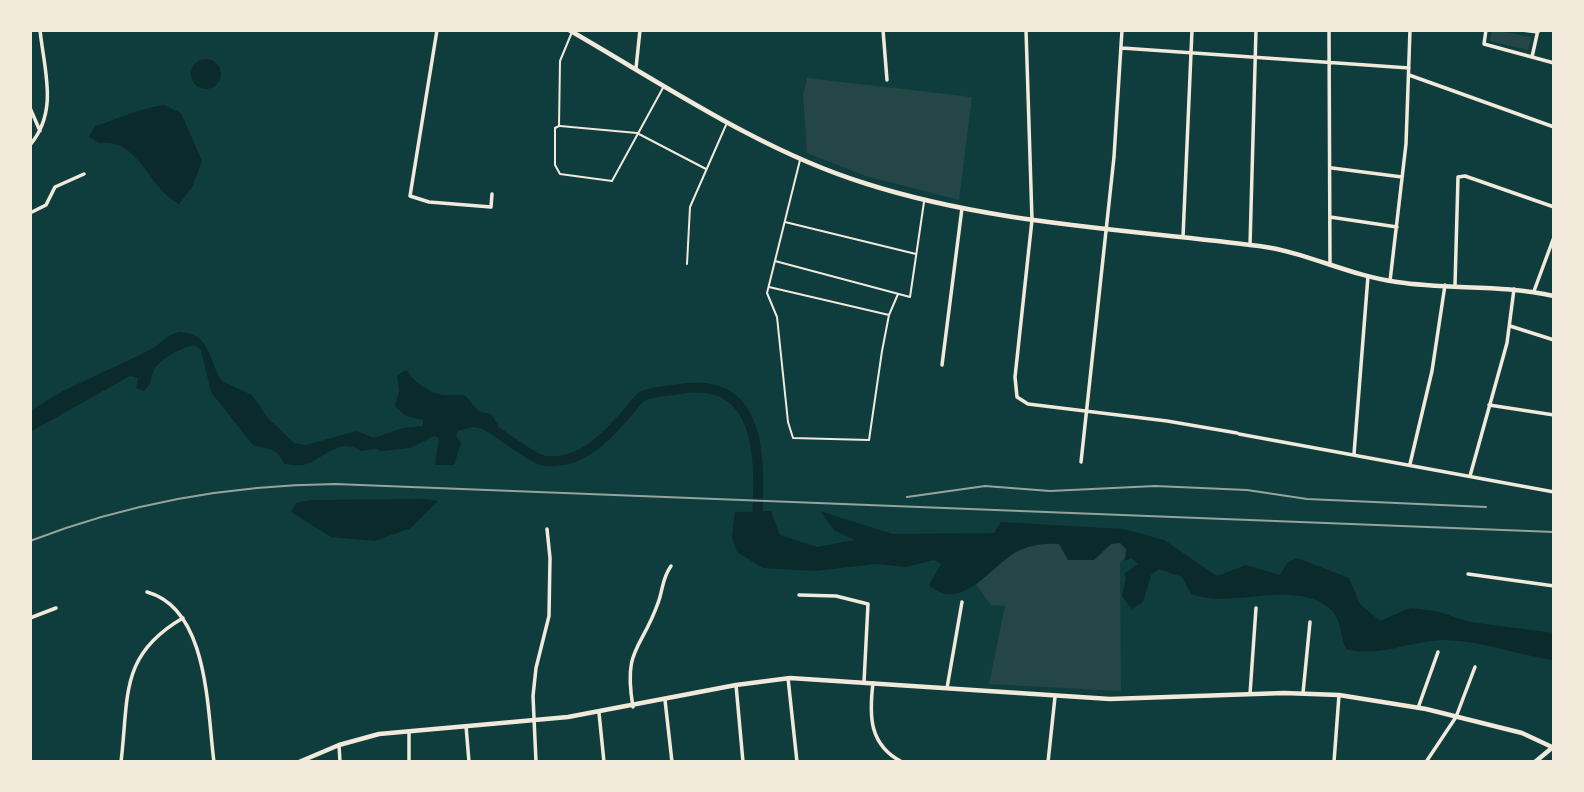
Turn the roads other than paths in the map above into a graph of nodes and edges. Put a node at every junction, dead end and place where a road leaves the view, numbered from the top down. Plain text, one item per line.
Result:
1 (40, 30) edge
2 (437, 30) edge
3 (640, 30) edge
4 (883, 30) edge
5 (1026, 30) edge
6 (1122, 30) edge
7 (1192, 30) edge
8 (1256, 30) edge
9 (1329, 30) edge
10 (1410, 30) edge
11 (1486, 30) edge
12 (1522, 30) edge
13 (571, 31) edge
14 (1538, 31) edge
15 (1121, 48) junction
16 (1191, 53) junction
17 (1532, 57) junction
18 (1256, 58) junction
19 (1329, 62) junction
20 (1554, 63) edge
21 (636, 68) junction
22 (1409, 68) junction
23 (1409, 75) junction
24 (887, 80) dead end
25 (665, 85) junction
26 (30, 108) edge
27 (727, 121) junction
28 (559, 126) junction
29 (1554, 127) edge
30 (40, 131) junction
31 (638, 133) junction
32 (30, 145) edge
33 (800, 159) junction
34 (1331, 168) junction
35 (706, 169) junction
36 (84, 174) dead end
37 (1402, 177) junction
38 (492, 194) dead end
39 (924, 200) junction
40 (1554, 207) edge
41 (962, 208) junction
42 (30, 213) edge
43 (1331, 217) junction
44 (1031, 220) junction
45 (785, 222) junction
46 (1397, 227) junction
47 (1107, 229) junction
48 (30, 233) edge
49 (1183, 237) junction
50 (1554, 237) edge
51 (30, 245) edge
52 (1250, 245) junction
53 (917, 254) junction
54 (774, 261) junction
55 (687, 264) dead end
56 (1330, 265) junction
57 (1368, 276) junction
58 (1390, 281) junction
59 (1445, 285) junction
60 (1455, 285) junction
61 (768, 286) junction
62 (1514, 289) junction
63 (1534, 291) junction
64 (898, 294) junction
65 (1554, 296) edge
66 (890, 315) junction
67 (1510, 326) junction
68 (1554, 340) edge
69 (942, 365) dead end
70 (1489, 405) junction
71 (1088, 410) junction
72 (1554, 415) edge
73 (1354, 454) junction
74 (1081, 462) dead end
75 (1410, 464) junction
76 (1470, 476) junction
77 (1554, 492) edge
78 (547, 529) dead end
79 (671, 566) dead end
80 (1468, 574) dead end
81 (1554, 586) edge
82 (147, 592) dead end
83 (799, 595) dead end
84 (962, 602) dead end
85 (56, 608) dead end
86 (1256, 608) dead end
87 (30, 618) edge
88 (183, 618) junction
89 (1310, 622) dead end
90 (1438, 652) dead end
91 (1475, 667) dead end
92 (788, 678) junction
93 (864, 682) junction
94 (873, 683) junction
95 (736, 685) junction
96 (947, 688) junction
97 (1303, 693) junction
98 (1250, 694) junction
99 (1339, 695) junction
100 (1055, 697) junction
101 (665, 700) junction
102 (633, 707) junction
103 (1418, 708) junction
104 (599, 713) junction
105 (1456, 717) junction
106 (531, 720) junction
107 (466, 726) junction
108 (409, 731) junction
109 (339, 745) junction
110 (1553, 747) edge
111 (121, 762) edge
112 (214, 762) edge
113 (299, 762) edge
114 (340, 762) edge
115 (409, 762) edge
116 (469, 762) edge
117 (536, 762) edge
118 (604, 762) edge
119 (672, 762) edge
120 (743, 762) edge
121 (797, 762) edge
122 (902, 762) edge
123 (1048, 762) edge
124 (1334, 762) edge
125 (1426, 762) edge
126 (1535, 762) edge

1 - 30 street
2 - 38 street
3 - 21 street
4 - 24 street
5 - 44 street
6 - 15 street
7 - 16 street
8 - 18 street
9 - 19 street
10 - 22 street
11 - 17 street
12 - 14 street
13 - 21 main road
13 - 28 lane
14 - 17 street
15 - 16 street
15 - 47 street
16 - 18 street
16 - 49 street
17 - 20 street
18 - 19 street
18 - 52 street
19 - 22 street
19 - 34 street
21 - 25 main road
22 - 23 street
23 - 29 street
23 - 37 street
25 - 27 main road
25 - 31 lane
26 - 30 street
27 - 33 main road
27 - 35 lane
28 - 31 lane
28 - 31 lane
30 - 32 street
31 - 35 lane
33 - 39 main road
33 - 45 lane
34 - 37 street
34 - 43 street
35 - 55 lane
36 - 42 street
37 - 46 street
39 - 41 main road
39 - 53 lane
40 - 60 street
41 - 44 main road
41 - 69 street
43 - 46 street
43 - 56 street
44 - 47 main road
44 - 71 street
45 - 53 lane
45 - 54 lane
46 - 58 street
47 - 49 main road
47 - 71 street
48 - 51 street
49 - 52 main road
50 - 63 street
52 - 56 main road
53 - 64 lane
54 - 61 lane
54 - 64 lane
56 - 57 main road
57 - 58 main road
57 - 73 street
58 - 59 main road
59 - 60 main road
59 - 75 street
60 - 62 main road
61 - 66 lane
61 - 66 lane
62 - 63 main road
62 - 67 street
63 - 65 main road
64 - 66 lane
67 - 68 street
67 - 70 street
70 - 72 street
70 - 76 street
71 - 73 street
71 - 74 street
73 - 75 street
75 - 76 street
76 - 77 street
78 - 106 street
79 - 102 street
80 - 81 street
82 - 88 street
83 - 93 street
84 - 96 street
85 - 87 street
86 - 98 street
88 - 111 street
88 - 112 street
89 - 97 street
90 - 103 street
91 - 105 street
92 - 93 main road
92 - 95 main road
92 - 121 street
93 - 94 main road
94 - 96 main road
94 - 122 street
95 - 101 main road
95 - 120 street
96 - 100 main road
97 - 98 main road
97 - 99 main road
98 - 100 main road
99 - 103 main road
99 - 124 street
100 - 123 street
101 - 102 main road
101 - 119 street
102 - 104 main road
103 - 105 main road
104 - 106 main road
104 - 118 street
105 - 110 main road
105 - 125 street
106 - 107 main road
106 - 117 street
107 - 108 main road
107 - 116 street
108 - 109 main road
108 - 115 street
109 - 113 main road
109 - 114 street
110 - 126 main road

